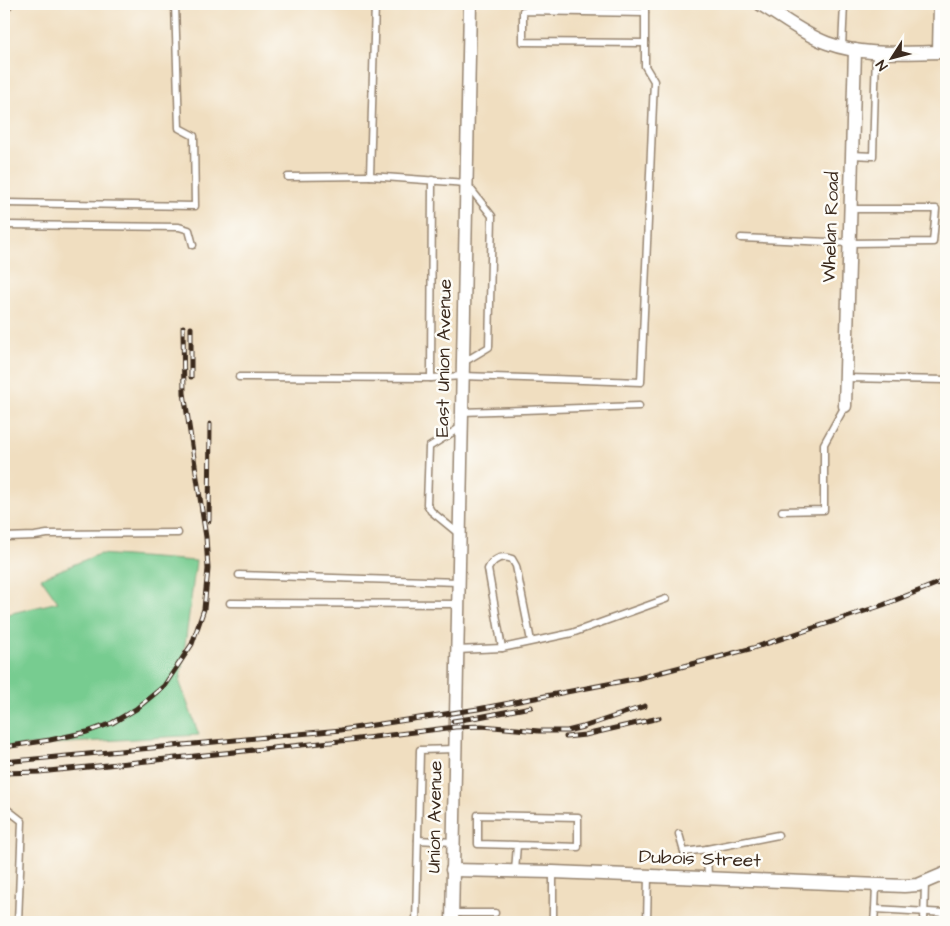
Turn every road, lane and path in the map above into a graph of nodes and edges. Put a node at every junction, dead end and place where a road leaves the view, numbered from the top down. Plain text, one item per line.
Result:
1 (175, 4) edge
2 (375, 4) edge
3 (470, 4) edge
4 (645, 4) edge
5 (844, 4) edge
6 (940, 4) edge
7 (765, 5) edge
8 (645, 13) junction
9 (645, 43) junction
10 (842, 47) junction
11 (855, 50) junction
12 (876, 52) junction
13 (943, 52) edge
14 (852, 155) junction
15 (370, 176) junction
16 (288, 177) dead end
17 (432, 180) junction
18 (466, 183) junction
19 (4, 203) edge
20 (850, 209) junction
21 (4, 225) edge
22 (742, 238) dead end
23 (850, 243) junction
24 (193, 245) dead end
25 (462, 369) junction
26 (239, 377) dead end
27 (431, 378) junction
28 (846, 378) junction
29 (946, 380) edge
30 (639, 406) dead end
31 (845, 406) joint
32 (462, 412) junction
33 (461, 427) junction
34 (782, 511) dead end
35 (178, 533) dead end
36 (459, 534) junction
37 (4, 537) edge
38 (238, 576) dead end
39 (458, 582) junction
40 (666, 599) dead end
41 (230, 604) dead end
42 (458, 604) junction
43 (532, 641) junction
44 (502, 648) junction
45 (457, 650) junction
46 (456, 713) joint
47 (455, 749) junction
48 (4, 807) edge
49 (679, 834) dead end
50 (778, 835) dead end
51 (418, 840) junction
52 (452, 842) junction
53 (517, 845) junction
54 (706, 849) junction
55 (452, 870) junction
56 (516, 871) junction
57 (553, 872) junction
58 (946, 874) edge
59 (648, 876) junction
60 (708, 878) junction
61 (926, 882) junction
62 (876, 885) junction
63 (875, 909) junction
64 (924, 912) junction
65 (946, 912) edge
66 (495, 913) dead end
67 (452, 918) edge
68 (18, 922) edge
69 (416, 922) edge
70 (552, 922) edge
71 (647, 922) edge
72 (874, 922) edge
73 (924, 922) edge

1 - 19 lane
2 - 15 lane
3 - 18 street, East Union Avenue
4 - 8 lane
5 - 10 lane
6 - 13 street
7 - 10 street
8 - 9 lane
8 - 9 lane
9 - 25 lane
10 - 11 street
11 - 12 street
11 - 14 street, Whelan Road
12 - 13 street
12 - 14 lane
14 - 20 street, Whelan Road
15 - 16 lane
15 - 17 lane
17 - 18 lane
17 - 27 lane
18 - 25 street, East Union Avenue
18 - 25 lane
20 - 23 street, Whelan Road
20 - 23 lane
21 - 24 lane
22 - 23 lane
23 - 28 street, Whelan Road
25 - 27 lane
25 - 32 street, East Union Avenue
26 - 27 lane
28 - 29 lane
28 - 31 street, Whelan Road
30 - 32 lane
31 - 34 lane
32 - 33 street, East Union Avenue
33 - 36 street, East Union Avenue
33 - 36 lane
35 - 37 lane
36 - 39 street, East Union Avenue
38 - 39 lane
39 - 42 street, East Union Avenue
40 - 43 lane
41 - 42 lane
42 - 45 street, East Union Avenue
43 - 44 lane
43 - 44 lane
44 - 45 lane
45 - 46 street, East Union Avenue
46 - 47 street, Union Avenue
47 - 51 lane
47 - 52 street, Union Avenue
48 - 68 lane
49 - 54 lane
50 - 54 lane
51 - 52 lane
51 - 69 lane
52 - 55 street, Union Avenue
53 - 53 lane
53 - 56 lane
54 - 60 lane
55 - 56 street, Dubois Street
55 - 67 street, Union Avenue
56 - 57 street, Dubois Street
57 - 59 street, Dubois Street
57 - 70 lane
58 - 61 street, Dubois Street
59 - 60 street, Dubois Street
59 - 71 lane
60 - 62 street, Dubois Street
61 - 62 street, Dubois Street
61 - 64 lane
62 - 63 lane
63 - 64 lane
63 - 72 lane
64 - 65 lane
64 - 73 lane
66 - 67 lane

